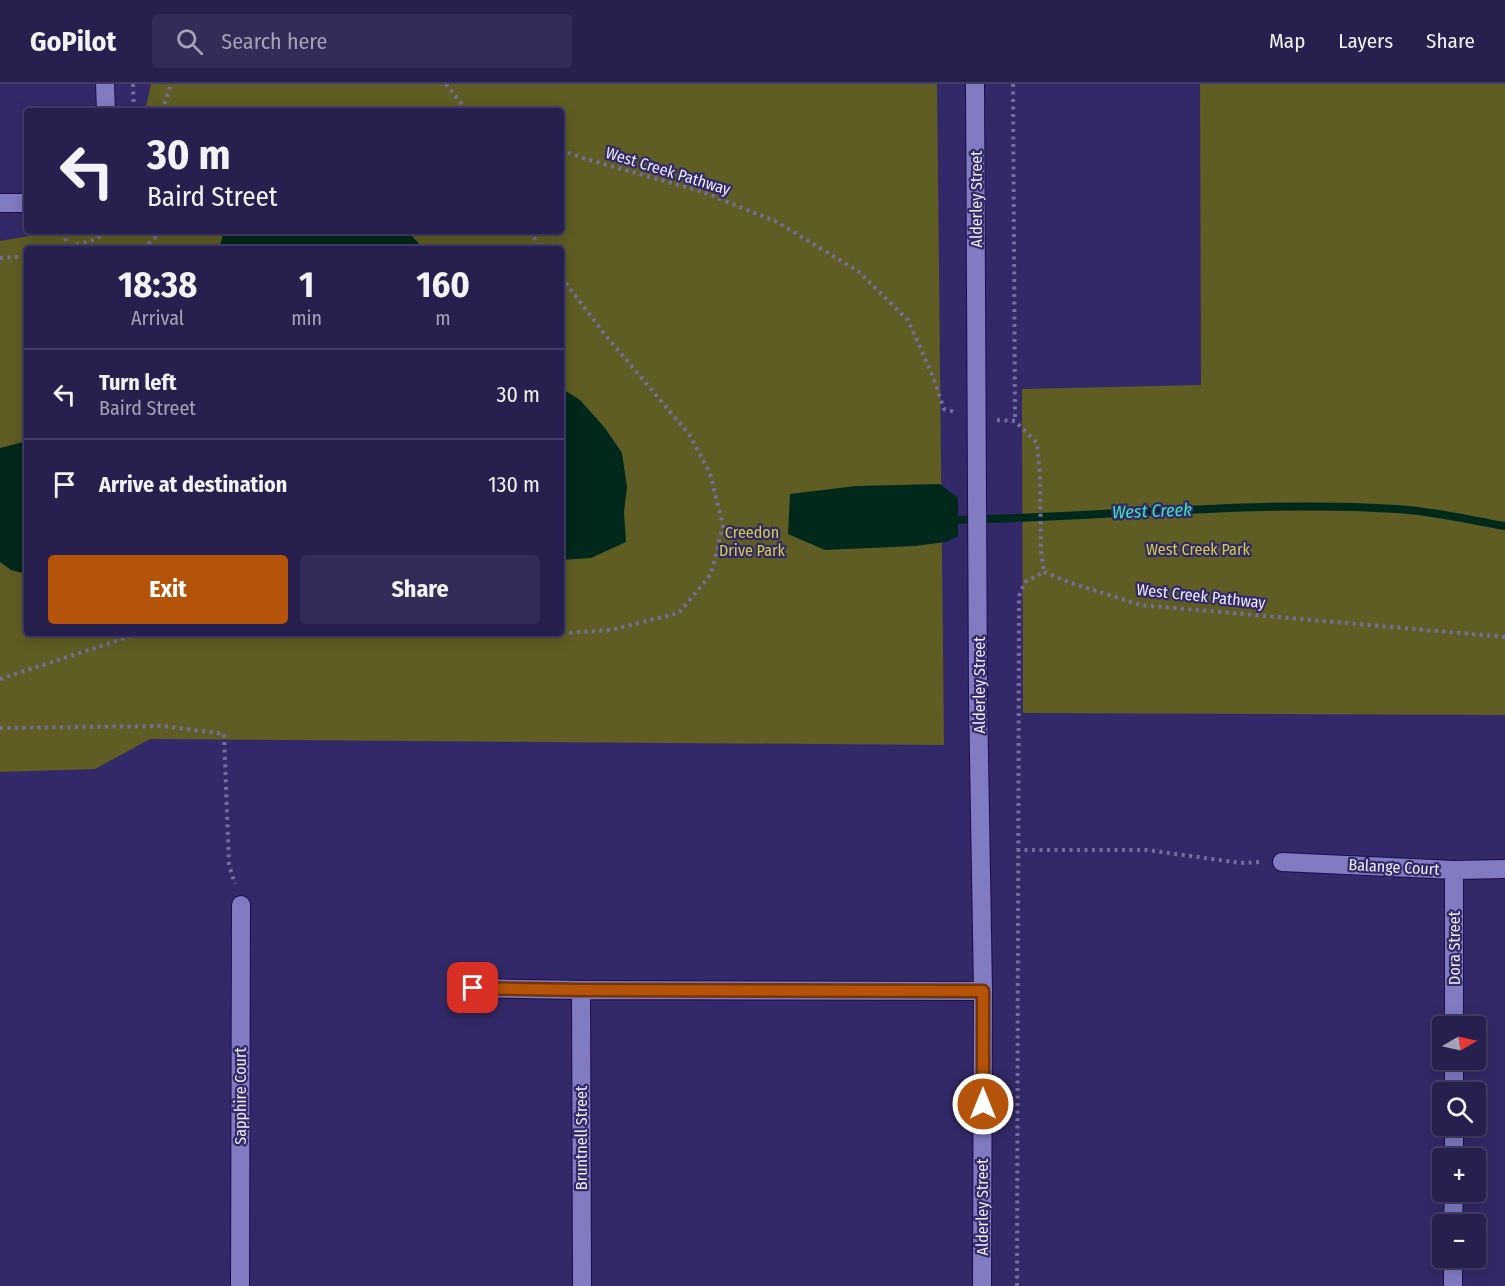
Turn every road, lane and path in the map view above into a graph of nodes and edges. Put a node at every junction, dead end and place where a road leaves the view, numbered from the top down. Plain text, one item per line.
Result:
1 (105, 84) edge
2 (134, 84) edge
3 (171, 84) edge
4 (446, 84) edge
5 (975, 84) edge
6 (1013, 84) edge
7 (106, 108) edge
8 (134, 108) edge
9 (163, 108) edge
10 (465, 108) edge
11 (564, 151) edge
12 (24, 203) edge
13 (0, 204) edge
14 (103, 234) edge
15 (159, 234) edge
16 (74, 246) edge
17 (146, 246) edge
18 (24, 256) edge
19 (0, 258) edge
20 (564, 282) edge
21 (976, 420) junction
22 (1015, 421) junction
23 (1044, 572) junction
24 (564, 633) edge
25 (132, 636) edge
26 (1505, 637) edge
27 (0, 679) edge
28 (0, 728) edge
29 (1017, 850) junction
30 (1282, 862) joint
31 (1505, 869) edge
32 (1454, 870) junction
33 (241, 905) joint
34 (473, 988) dead end
35 (580, 990) junction
36 (983, 991) junction
37 (1454, 1016) edge
38 (1453, 1268) edge
39 (240, 1286) edge
40 (582, 1286) edge
41 (982, 1286) edge
42 (1017, 1286) edge
43 (1453, 1286) edge

1 - 7 street
2 - 8 path
3 - 9 path
4 - 10 path
5 - 21 street, Alderley Street
6 - 22 path
11 - 21 path, West Creek Pathway
12 - 13 street
14 - 16 path
15 - 17 path
18 - 19 path
20 - 24 path
21 - 22 path, West Creek Pathway
21 - 36 street, Alderley Street
22 - 23 path
23 - 26 path, West Creek Pathway
23 - 29 path
25 - 27 path
28 - 33 path
29 - 30 path
29 - 42 path
30 - 32 street, Balange Court
31 - 32 street, Balange Court
32 - 37 street, Dora Street
33 - 39 street, Sapphire Court
34 - 35 street
35 - 36 street
35 - 40 street, Bruntnell Street
36 - 41 street, Alderley Street
38 - 43 street

